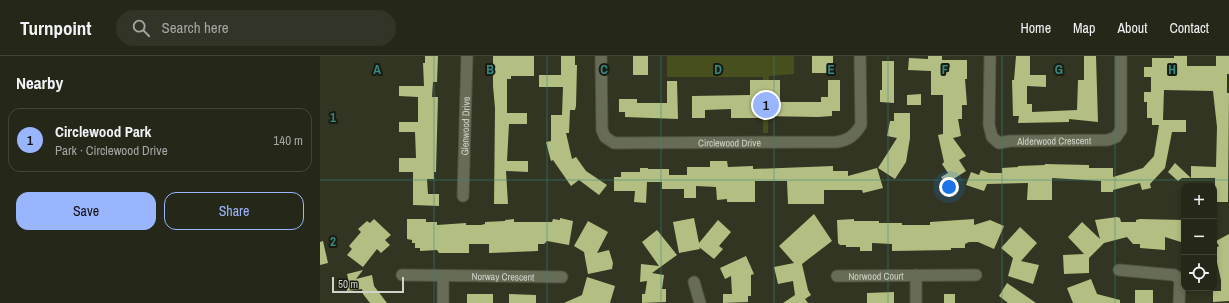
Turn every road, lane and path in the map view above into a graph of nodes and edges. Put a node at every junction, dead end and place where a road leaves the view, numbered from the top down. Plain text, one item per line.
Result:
1 (467, 56) edge
2 (601, 56) edge
3 (860, 56) edge
4 (990, 56) edge
5 (1122, 56) edge
6 (463, 196) dead end
7 (1119, 270) dead end
8 (402, 275) dead end
9 (916, 275) junction
10 (976, 275) dead end
11 (443, 276) junction
12 (837, 276) dead end
13 (562, 277) dead end
14 (694, 282) dead end
15 (443, 303) edge
16 (700, 303) edge
17 (916, 303) edge
18 (1179, 303) edge

1 - 6 street, Glenwood Drive
2 - 3 street, Circlewood Drive
4 - 5 street, Alderwood Crescent
7 - 18 street
8 - 11 street, Norway Crescent
9 - 10 street, Norwood Court
9 - 12 street, Norwood Court
9 - 17 street, Norwood Court
11 - 13 street, Norway Crescent
11 - 15 street
14 - 16 street

